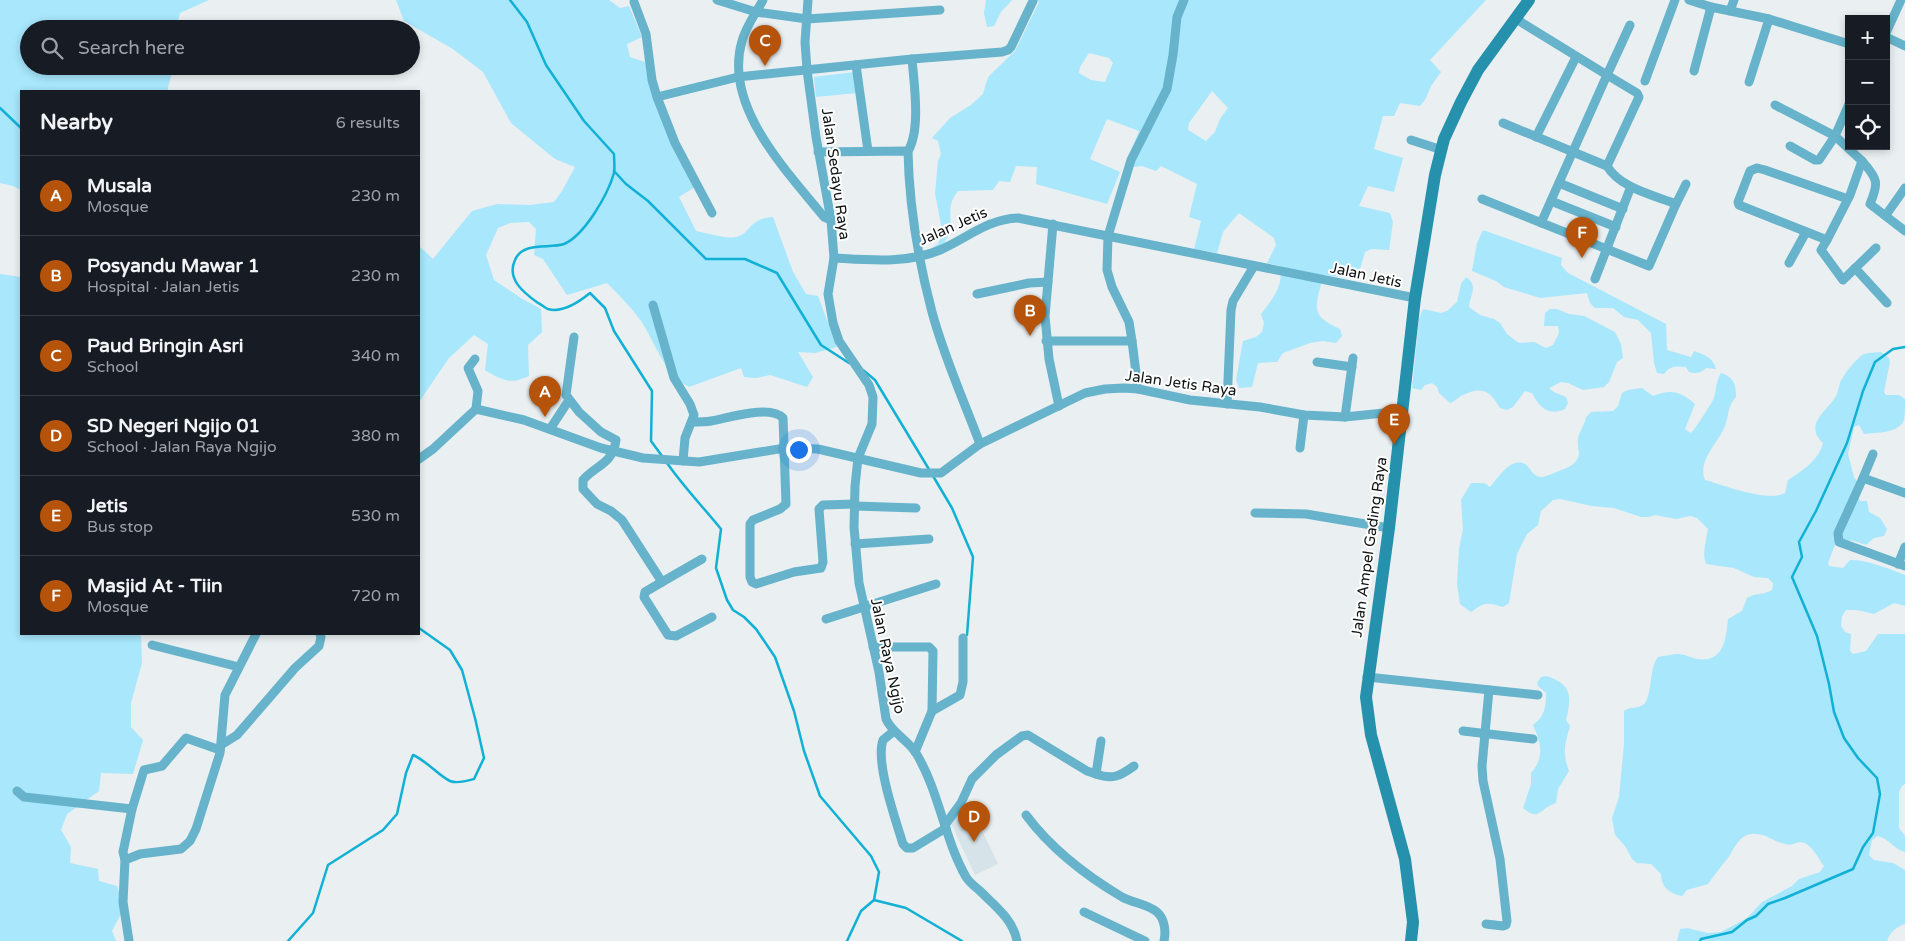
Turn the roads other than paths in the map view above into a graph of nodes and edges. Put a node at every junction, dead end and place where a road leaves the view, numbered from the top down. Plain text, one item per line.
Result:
1 (717, 0) edge
2 (763, 0) edge
3 (808, 0) edge
4 (1184, 0) edge
5 (1529, 0) edge
6 (1675, 0) edge
7 (1689, 0) edge
8 (1734, 0) edge
9 (1901, 0) edge
10 (636, 1) edge
11 (1032, 1) edge
12 (1711, 7) junction
13 (940, 10) dead end
14 (1730, 11) junction
15 (756, 12) junction
16 (1516, 18) junction
17 (807, 19) junction
18 (1770, 19) junction
19 (1890, 24) edge
20 (1630, 25) dead end
21 (1890, 39) edge
22 (1845, 43) edge
23 (1905, 46) edge
24 (1576, 57) junction
25 (912, 59) junction
26 (856, 65) junction
27 (807, 70) junction
28 (1694, 71) dead end
29 (1607, 75) junction
30 (738, 77) junction
31 (1645, 81) dead end
32 (1749, 82) dead end
33 (657, 97) junction
34 (1774, 105) dead end
35 (1849, 105) edge
36 (1503, 123) dead end
37 (1836, 136) junction
38 (1536, 137) junction
39 (1410, 140) dead end
40 (1790, 146) dead end
41 (1442, 150) junction
42 (868, 151) junction
43 (908, 151) junction
44 (818, 152) junction
45 (1573, 152) junction
46 (1862, 161) junction
47 (1608, 166) junction
48 (1559, 183) junction
49 (1686, 184) dead end
50 (1905, 188) edge
51 (1630, 189) dead end
52 (1482, 199) dead end
53 (1848, 200) junction
54 (1551, 202) junction
55 (1676, 204) junction
56 (1623, 209) junction
57 (712, 212) dead end
58 (1886, 215) junction
59 (831, 220) junction
60 (1541, 223) junction
61 (1054, 224) junction
62 (1616, 227) junction
63 (1904, 228) edge
64 (1806, 232) junction
65 (1108, 236) junction
66 (1827, 240) junction
67 (1876, 248) dead end
68 (1608, 250) junction
69 (919, 256) junction
70 (834, 258) junction
71 (1789, 263) dead end
72 (1254, 266) junction
73 (1855, 268) junction
74 (1595, 279) dead end
75 (1048, 282) junction
76 (977, 294) dead end
77 (1415, 298) junction
78 (1887, 302) dead end
79 (653, 305) dead end
80 (574, 337) dead end
81 (1046, 341) junction
82 (1132, 341) junction
83 (475, 359) dead end
84 (1317, 362) dead end
85 (1138, 389) junction
86 (569, 400) junction
87 (1227, 404) junction
88 (1060, 406) junction
89 (476, 409) junction
90 (1403, 411) junction
91 (1304, 415) junction
92 (1345, 417) junction
93 (692, 422) junction
94 (550, 428) junction
95 (980, 444) junction
96 (785, 448) junction
97 (1300, 448) dead end
98 (614, 452) junction
99 (1873, 454) dead end
100 (420, 458) edge
101 (858, 458) junction
102 (683, 461) junction
103 (1863, 478) junction
104 (1905, 493) edge
105 (855, 505) junction
106 (916, 508) dead end
107 (1255, 513) dead end
108 (1389, 528) junction
109 (929, 539) dead end
110 (855, 544) junction
111 (1905, 547) edge
112 (702, 558) dead end
113 (1902, 565) edge
114 (662, 582) junction
115 (936, 584) dead end
116 (863, 607) junction
117 (712, 617) dead end
118 (826, 619) dead end
119 (255, 635) edge
120 (320, 635) edge
121 (963, 638) dead end
122 (152, 645) dead end
123 (873, 647) junction
124 (239, 667) junction
125 (1368, 676) junction
126 (1489, 690) junction
127 (1538, 695) dead end
128 (932, 711) junction
129 (894, 731) junction
130 (1463, 731) dead end
131 (1486, 733) junction
132 (1533, 739) dead end
133 (1102, 741) dead end
134 (221, 747) junction
135 (915, 752) junction
136 (1134, 766) dead end
137 (1096, 774) junction
138 (16, 791) dead end
139 (132, 809) junction
140 (1026, 815) dead end
141 (946, 826) junction
142 (125, 860) junction
143 (1084, 912) dead end
144 (1486, 924) dead end
145 (129, 941) edge
146 (1017, 941) edge
147 (1145, 941) edge
148 (1164, 941) edge
149 (1411, 941) edge

1 - 15 street
2 - 15 street
3 - 17 street, Jalan Sedayu Raya
4 - 65 street
5 - 16 main road, Jalan Ampel Gading Raya
6 - 31 street
7 - 12 street
8 - 14 street
9 - 19 street
10 - 33 street
11 - 25 street
12 - 14 street
12 - 28 street
13 - 17 street
14 - 18 street
15 - 17 street
15 - 30 street
16 - 24 street
16 - 41 main road, Jalan Ampel Gading Raya
17 - 27 street, Jalan Sedayu Raya
18 - 22 street
18 - 32 street
20 - 29 street
21 - 23 street
24 - 29 street
24 - 38 street
25 - 26 street
25 - 43 street
26 - 27 street
26 - 42 street
27 - 30 street
27 - 44 street, Jalan Sedayu Raya
29 - 45 street
29 - 47 street
30 - 33 street
30 - 59 street
33 - 57 street
34 - 37 street
35 - 37 street
36 - 38 street
37 - 40 street
37 - 46 street
38 - 45 street
39 - 41 street
41 - 77 main road, Jalan Ampel Gading Raya
42 - 43 street
42 - 44 street
43 - 69 street
44 - 59 street, Jalan Sedayu Raya
45 - 47 street
45 - 48 street
46 - 53 street
46 - 58 street
47 - 55 street
48 - 54 street
48 - 56 street
49 - 55 street
50 - 58 street
51 - 56 street
52 - 60 street
53 - 64 street
53 - 66 street
54 - 60 street
54 - 62 street
55 - 68 street
56 - 62 street
58 - 63 street
59 - 70 street, Jalan Sedayu Raya
60 - 68 street
61 - 65 street, Jalan Jetis
61 - 69 street, Jalan Jetis
61 - 75 street
62 - 68 street
64 - 66 street
64 - 71 street
65 - 72 street, Jalan Jetis
65 - 82 street
66 - 73 street
67 - 73 street
68 - 74 street
69 - 70 street, Jalan Jetis
69 - 95 street
70 - 101 street, Jalan Sedayu Raya
72 - 77 street, Jalan Jetis
72 - 87 street
73 - 78 street
75 - 76 street
75 - 81 street
77 - 90 main road, Jalan Ampel Gading Raya
79 - 93 street
80 - 86 street
81 - 82 street
81 - 88 street
82 - 85 street
83 - 89 street
84 - 92 street
85 - 87 street, Jalan Jetis Raya
85 - 88 street, Jalan Jetis Raya
86 - 94 street
86 - 98 street
87 - 91 street, Jalan Jetis Raya
88 - 95 street, Jalan Jetis Raya
89 - 94 street, Jalan Jetis Raya
89 - 100 street
90 - 92 street, Jalan Jetis Raya
90 - 108 main road, Jalan Ampel Gading Raya
91 - 92 street, Jalan Jetis Raya
91 - 97 street
93 - 96 street
93 - 102 street
94 - 98 street, Jalan Jetis Raya
95 - 101 street, Jalan Jetis Raya
96 - 101 street, Jalan Jetis Raya
96 - 102 street, Jalan Jetis Raya
96 - 105 street
98 - 102 street, Jalan Jetis Raya
98 - 114 street
99 - 103 street
101 - 105 street, Jalan Raya Ngijo
103 - 104 street
103 - 113 street
105 - 106 street
105 - 110 street, Jalan Raya Ngijo
107 - 108 street
108 - 125 main road, Jalan Ampel Gading Raya
109 - 110 street
110 - 116 street, Jalan Raya Ngijo
111 - 113 street
112 - 114 street
114 - 117 street
115 - 116 street
116 - 118 street
116 - 123 street, Jalan Raya Ngijo
119 - 124 street
120 - 134 street
121 - 128 street
122 - 124 street
123 - 128 street
123 - 129 street, Jalan Raya Ngijo
124 - 134 street
125 - 126 street
125 - 149 main road, Jalan Ampel Gading Raya
126 - 127 street
126 - 131 street
128 - 135 street
129 - 135 street, Jalan Raya Ngijo
129 - 141 street
130 - 131 street
131 - 132 street
131 - 144 street
133 - 137 street
134 - 139 street
134 - 142 street
135 - 141 street, Jalan Raya Ngijo
136 - 137 street
137 - 141 street
138 - 139 street
139 - 142 street
140 - 148 street
141 - 146 street, Jalan Raya Ngijo
142 - 145 street
143 - 147 street

